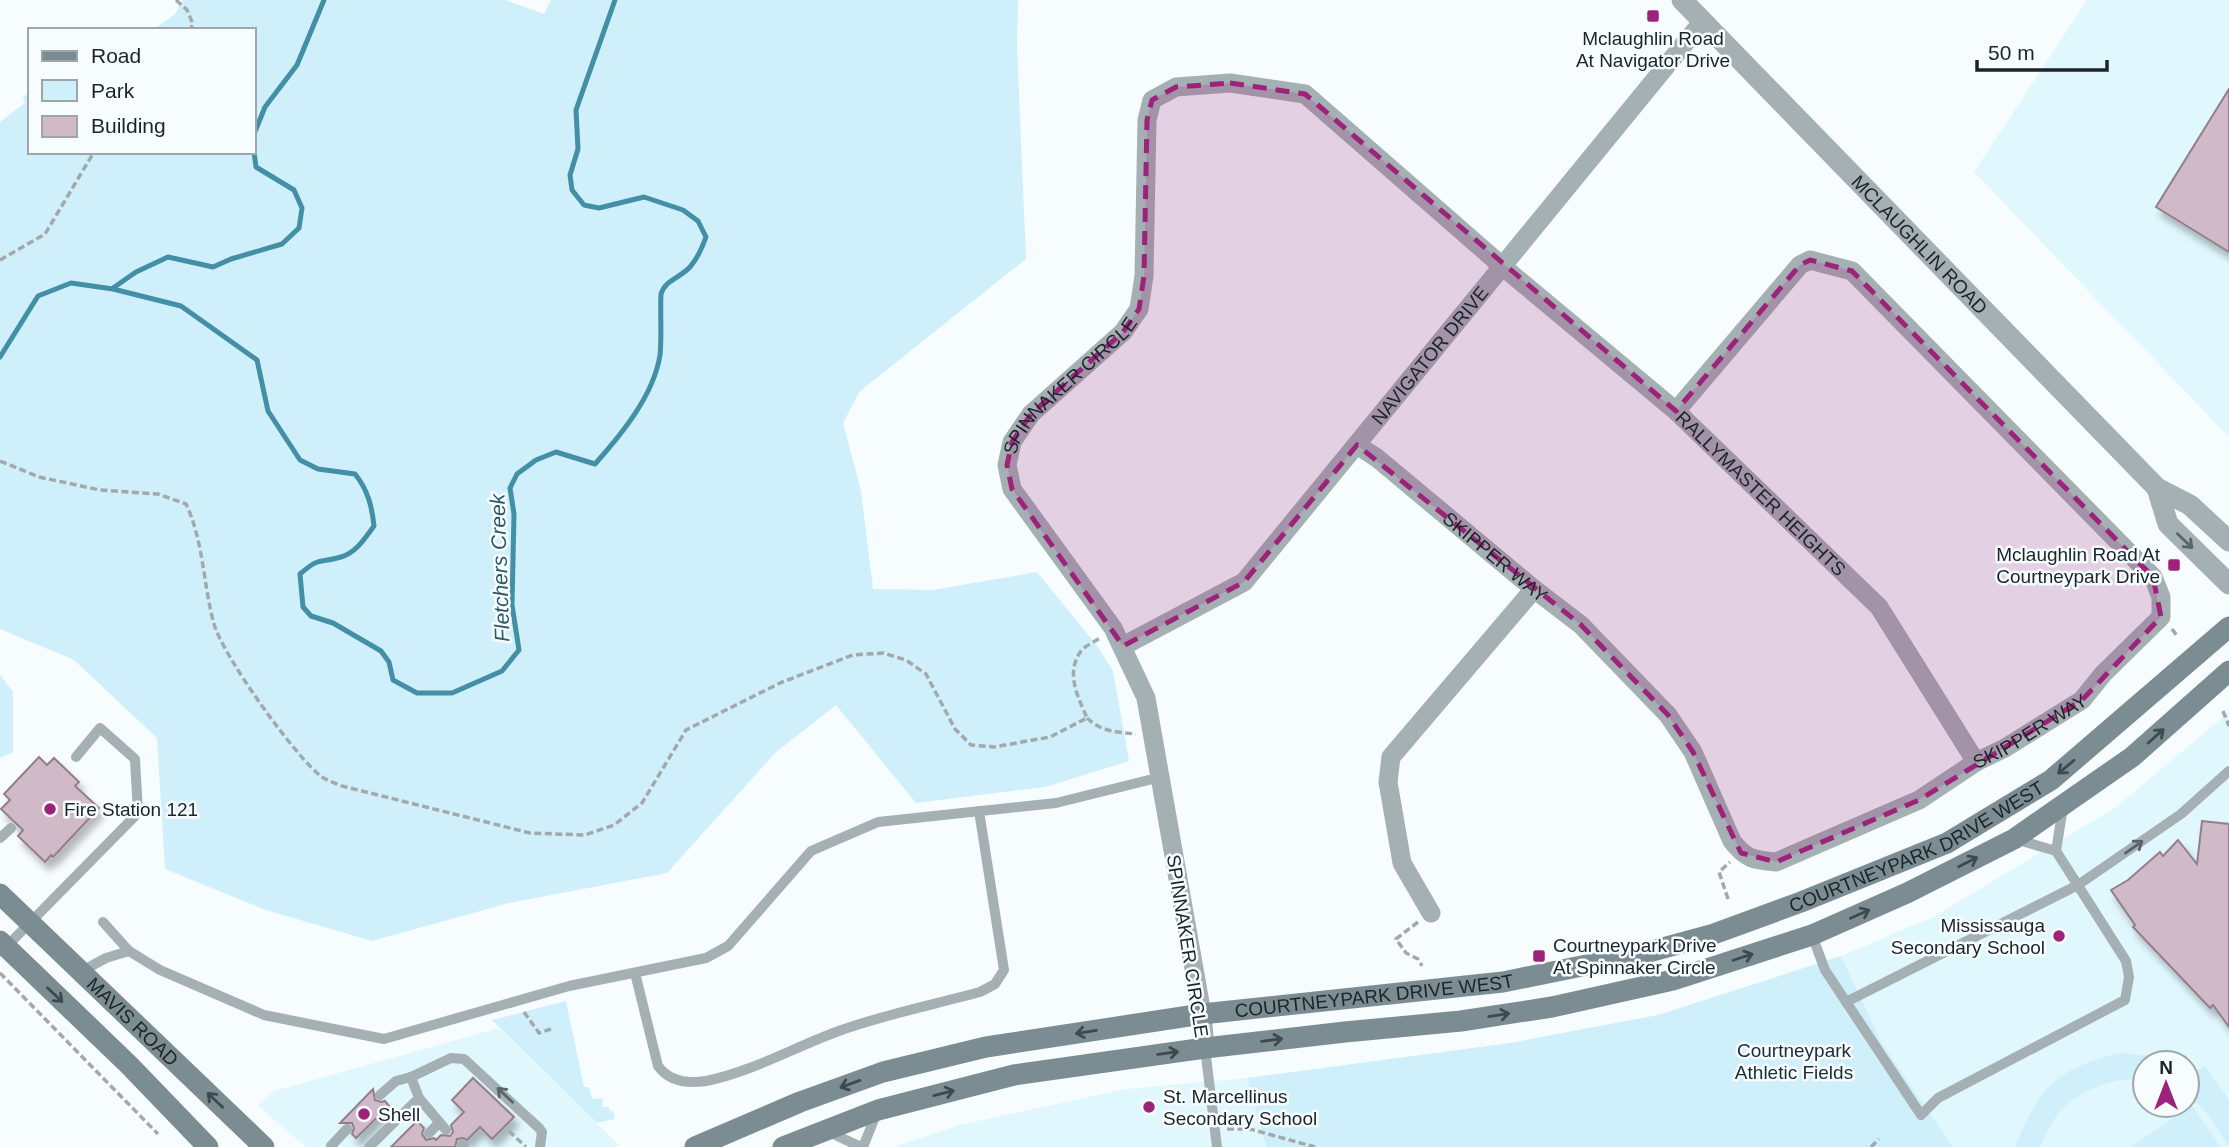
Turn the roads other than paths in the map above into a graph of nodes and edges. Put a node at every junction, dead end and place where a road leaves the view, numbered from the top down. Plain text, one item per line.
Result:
1 (1682, 0) edge
2 (1703, 21) junction
3 (1502, 266) junction
4 (1676, 411) junction
5 (1357, 445) junction
6 (2157, 488) junction
7 (2229, 541) edge
8 (2229, 584) edge
9 (1534, 589) junction
10 (2229, 626) edge
11 (1123, 646) junction
12 (2229, 671) edge
13 (76, 757) dead end
14 (1976, 762) junction
15 (2229, 771) edge
16 (1161, 778) junction
17 (2064, 804) junction
18 (979, 811) junction
19 (11, 828) dead end
20 (0, 838) edge
21 (2014, 838) junction
22 (2056, 851) junction
23 (2078, 885) junction
24 (0, 894) edge
25 (1801, 902) junction
26 (1431, 913) road end
27 (103, 922) dead end
28 (30, 923) junction
29 (1812, 935) junction
30 (3, 944) edge
31 (129, 951) junction
32 (80, 972) junction
33 (635, 973) junction
34 (1846, 1002) junction
35 (1202, 1014) junction
36 (1205, 1048) junction
37 (411, 1077) junction
38 (380, 1096) dead end
39 (419, 1098) junction
40 (878, 1110) junction
41 (347, 1129) dead end
42 (825, 1130) junction
43 (429, 1133) dead end
44 (208, 1147) edge
45 (264, 1147) edge
46 (333, 1147) edge
47 (369, 1147) edge
48 (540, 1147) edge
49 (695, 1147) edge
50 (783, 1147) edge
51 (862, 1147) edge
52 (1217, 1147) edge

1 - 2 street, MCLAUGHLIN ROAD
2 - 3 street, NAVIGATOR DRIVE
2 - 6 street, MCLAUGHLIN ROAD
3 - 4 street, RALLYMASTER HEIGHTS
3 - 5 street, NAVIGATOR DRIVE
3 - 11 street, SPINNAKER CIRCLE
4 - 14 street, RALLYMASTER HEIGHTS
4 - 14 street, SKIPPER WAY
5 - 9 street, SKIPPER WAY
5 - 11 street, NAVIGATOR DRIVE
6 - 7 street, MCLAUGHLIN ROAD
6 -> 8 street, MCLAUGHLIN ROAD
9 - 14 street, SKIPPER WAY
9 - 26 street
10 -> 25 main road, COURTNEYPARK DRIVE WEST
11 - 16 street, SPINNAKER CIRCLE
17 -> 12 main road, COURTNEYPARK DRIVE WEST
13 - 28 lane
23 -> 15 lane
16 - 18 lane
16 - 35 street, SPINNAKER CIRCLE
17 - 21 main road, COURTNEYPARK DRIVE WEST
17 - 22 lane
18 - 33 lane
18 - 33 lane
19 - 20 lane
21 - 22 lane
29 -> 21 main road, COURTNEYPARK DRIVE WEST
22 - 23 lane
23 - 34 lane
23 - 34 lane
24 - 28 main road, MAVIS ROAD
25 - 29 main road
25 - 35 main road, COURTNEYPARK DRIVE WEST
27 - 31 lane
28 - 30 lane
28 - 32 main road, MAVIS ROAD
29 - 34 lane
36 -> 29 main road, COURTNEYPARK DRIVE WEST
30 -> 44 main road, MAVIS ROAD
31 - 32 lane
31 - 33 lane
45 -> 32 main road, MAVIS ROAD
35 - 36 street, SPINNAKER CIRCLE
35 -> 49 main road, COURTNEYPARK DRIVE WEST
40 -> 36 main road, COURTNEYPARK DRIVE WEST
36 - 52 lane
37 - 38 lane
37 - 39 lane
48 -> 37 lane
39 - 43 lane
39 - 47 lane
40 - 42 main road, COURTNEYPARK DRIVE WEST
40 - 51 lane
41 - 46 lane
42 - 50 main road, COURTNEYPARK DRIVE WEST
42 - 51 lane

